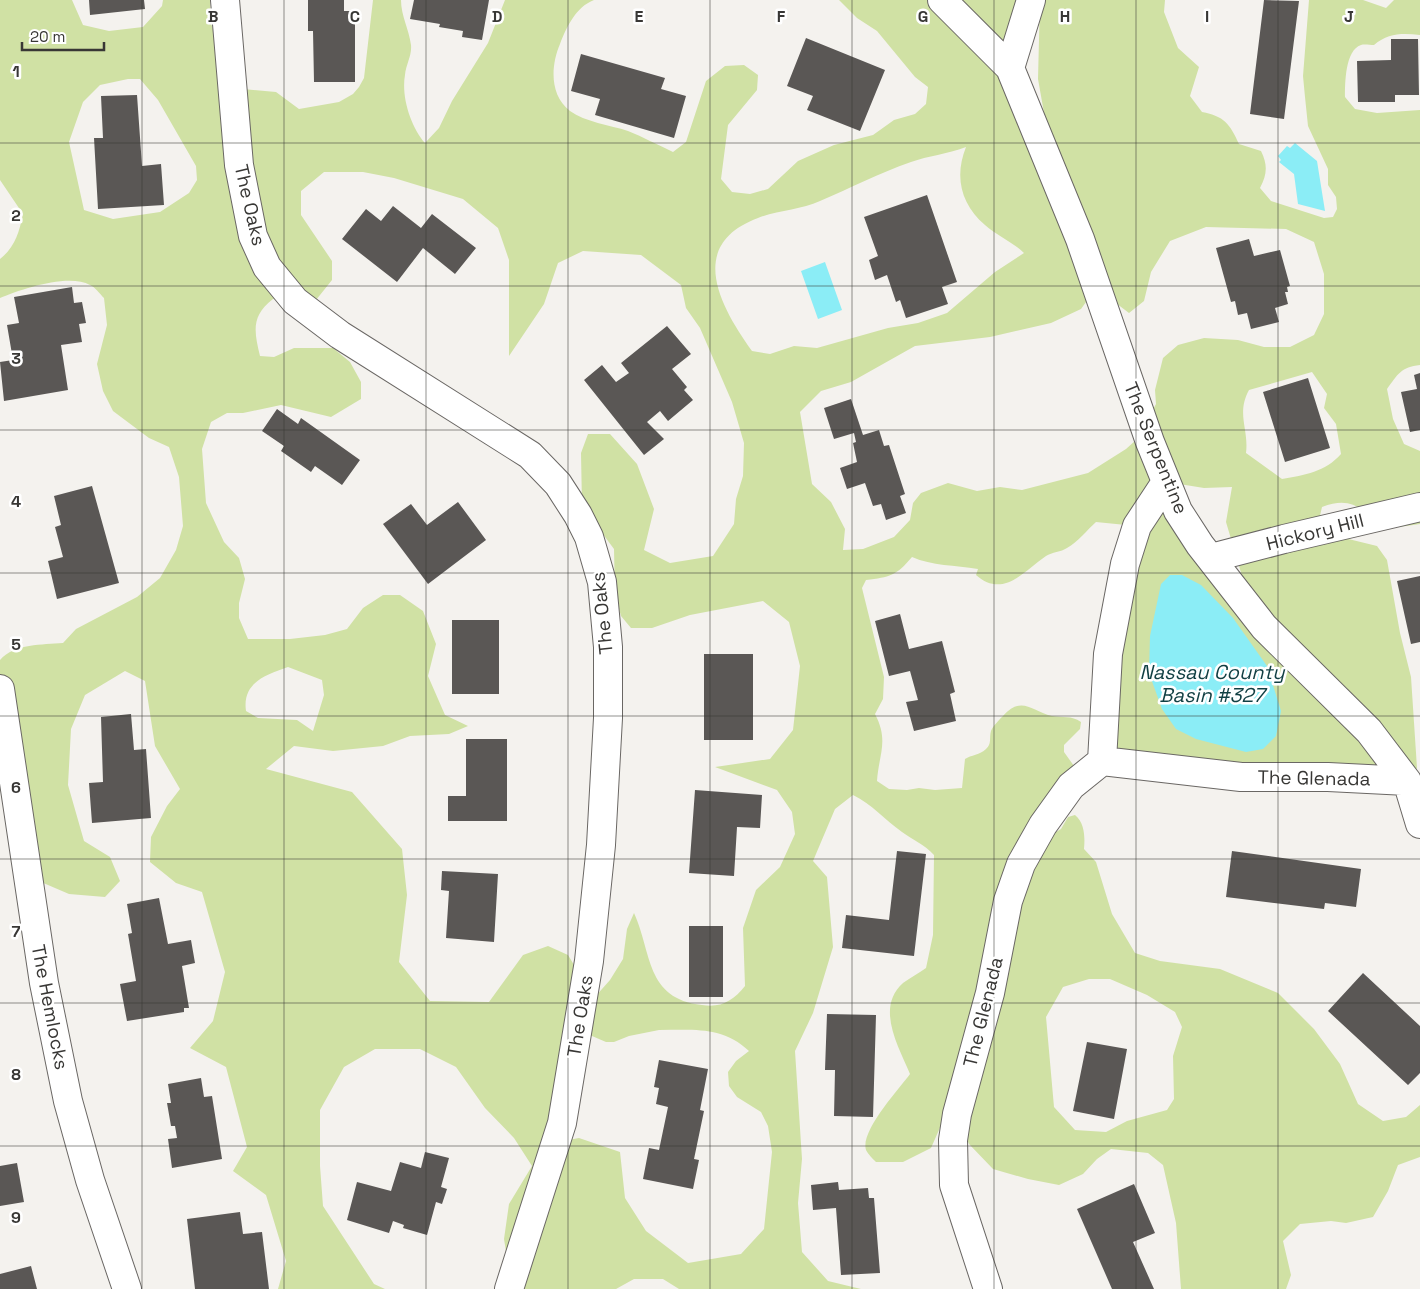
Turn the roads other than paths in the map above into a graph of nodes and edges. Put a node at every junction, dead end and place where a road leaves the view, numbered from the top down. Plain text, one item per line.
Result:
1 (224, 0) edge
2 (942, 0) edge
3 (1031, 0) edge
4 (1010, 68) junction
5 (1166, 482) junction
6 (1420, 507) edge
7 (1211, 558) junction
8 (0, 689) edge
9 (1102, 761) junction
10 (7, 776) edge
11 (1406, 781) junction
12 (1420, 824) edge
13 (127, 1289) edge
14 (509, 1289) edge
15 (988, 1289) edge

1 - 14 street, The Oaks
2 - 4 street, The Serpentine
3 - 4 street
4 - 5 street, The Serpentine
5 - 7 street, The Serpentine
5 - 9 street
6 - 7 street, Hickory Hill
7 - 11 street, The Serpentine
8 - 10 street, The Hemlocks
9 - 11 street, The Glenada
9 - 15 street, The Glenada
10 - 13 street, The Hemlocks
11 - 12 street, The Serpentine

